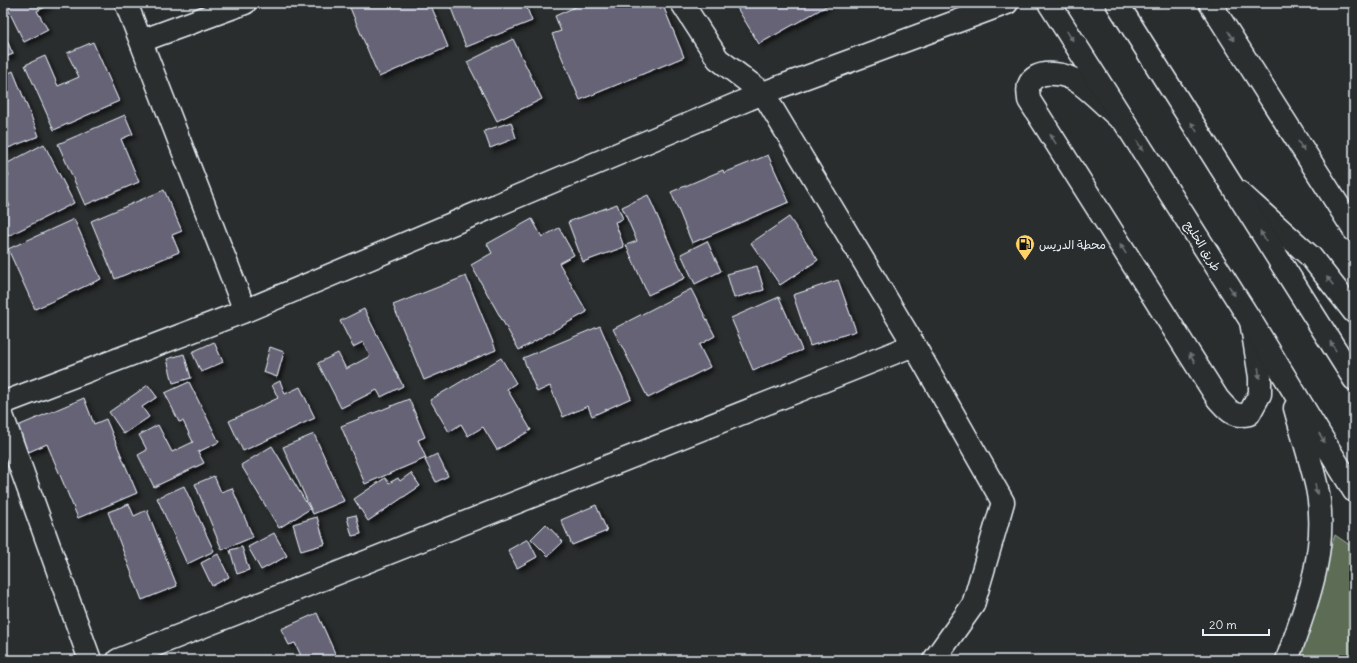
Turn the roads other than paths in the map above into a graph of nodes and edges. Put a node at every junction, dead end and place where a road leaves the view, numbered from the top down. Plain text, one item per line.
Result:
1 (126, 3) edge
2 (245, 3) edge
3 (682, 3) edge
4 (1007, 3) edge
5 (1049, 3) edge
6 (1116, 3) edge
7 (1210, 3) edge
8 (141, 41) junction
9 (763, 93) junction
10 (1127, 126) junction
11 (1229, 183) junction
12 (1354, 230) edge
13 (245, 311) junction
14 (1354, 312) edge
15 (1251, 321) junction
16 (914, 345) junction
17 (1354, 379) edge
18 (1289, 384) junction
19 (3, 402) edge
20 (3, 418) edge
21 (1354, 491) edge
22 (90, 660) edge
23 (118, 660) edge
24 (934, 660) edge
25 (1287, 660) edge

1 - 8 street
2 - 8 street
3 - 9 street
4 - 9 street
5 -> 10 street, طريق الخليج
11 -> 6 street
7 -> 12 street
8 - 13 street
9 - 13 street
9 - 16 street
10 -> 15 street, طريق الخليج
15 -> 10 street
14 -> 11 street
17 -> 11 street
13 - 19 street
15 - 18 street, طريق الخليج
16 - 23 street
16 - 24 street
18 -> 21 street, طريق الخليج
18 -> 25 street
20 - 22 street

